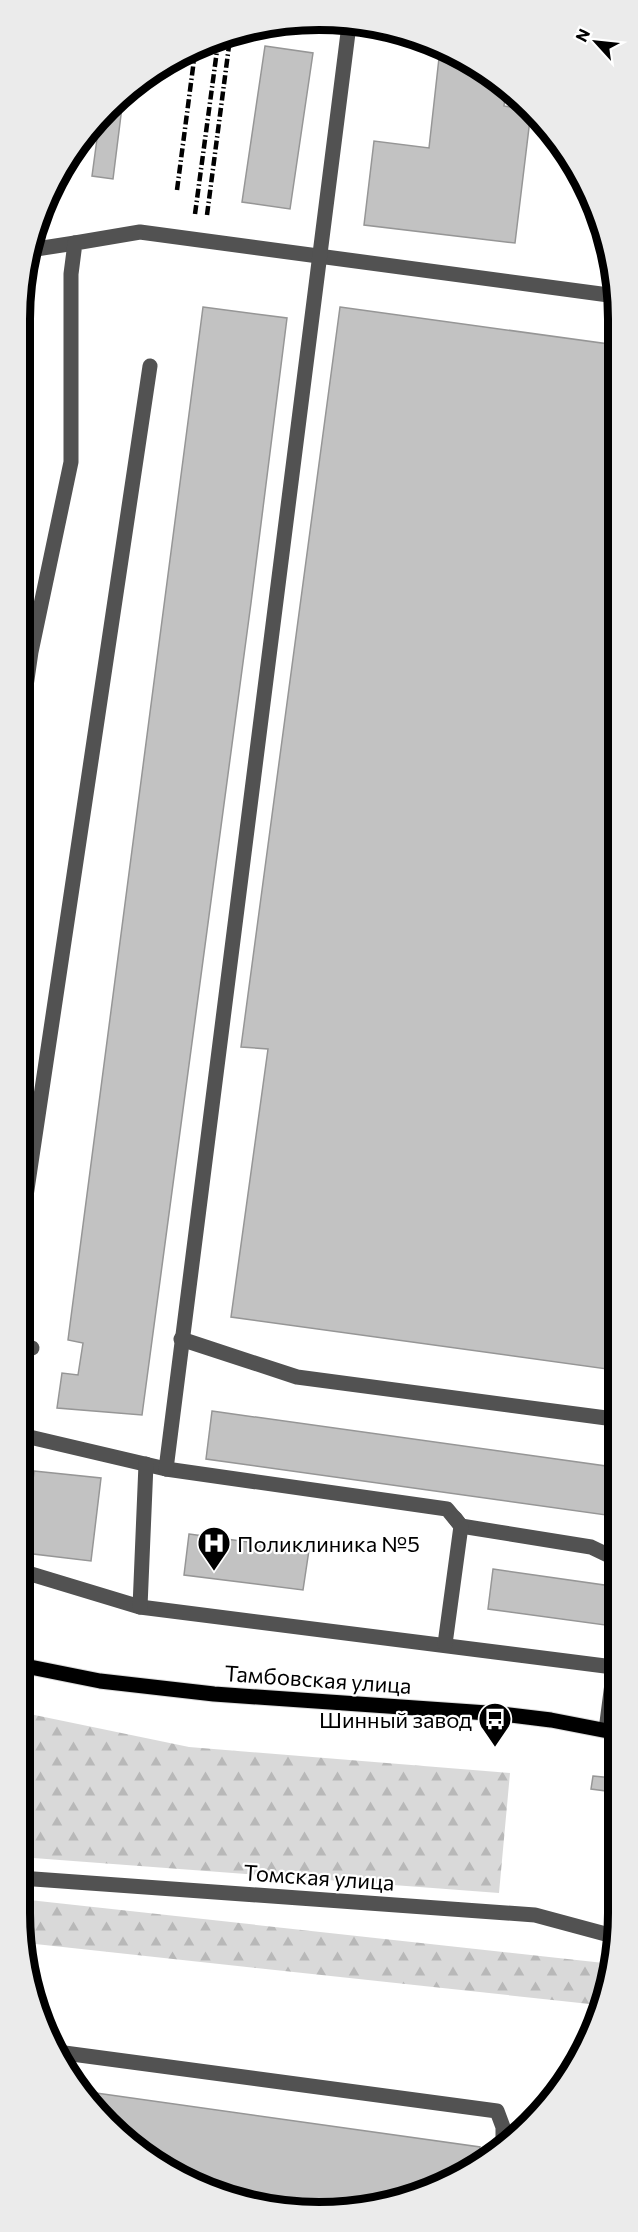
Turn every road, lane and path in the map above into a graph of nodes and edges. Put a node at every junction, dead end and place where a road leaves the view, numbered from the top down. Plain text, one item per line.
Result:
1 (348, 32) edge
2 (75, 243) junction
3 (39, 249) edge
4 (319, 256) junction
5 (607, 295) edge
6 (150, 366) dead end
7 (30, 659) edge
8 (30, 1169) edge
9 (181, 1339) junction
10 (608, 1418) edge
11 (30, 1437) edge
12 (146, 1464) junction
13 (166, 1469) junction
14 (461, 1526) junction
15 (608, 1554) edge
16 (30, 1574) edge
17 (140, 1607) junction
18 (445, 1644) junction
19 (608, 1666) edge
20 (30, 1667) edge
21 (608, 1731) edge
22 (30, 1879) edge
23 (607, 1934) edge
24 (66, 2053) edge
25 (503, 2136) edge

1 - 4 street
2 - 3 street
2 - 4 street
2 - 7 street
4 - 5 street
4 - 9 street
6 - 8 street
9 - 10 street
9 - 13 street
11 - 12 street
12 - 13 street
12 - 17 street
13 - 14 street
14 - 15 street
14 - 18 street
16 - 17 street
17 - 18 street
18 - 19 street
20 - 21 main road, Тамбовская улица
22 - 23 street, Томская улица
24 - 25 street

